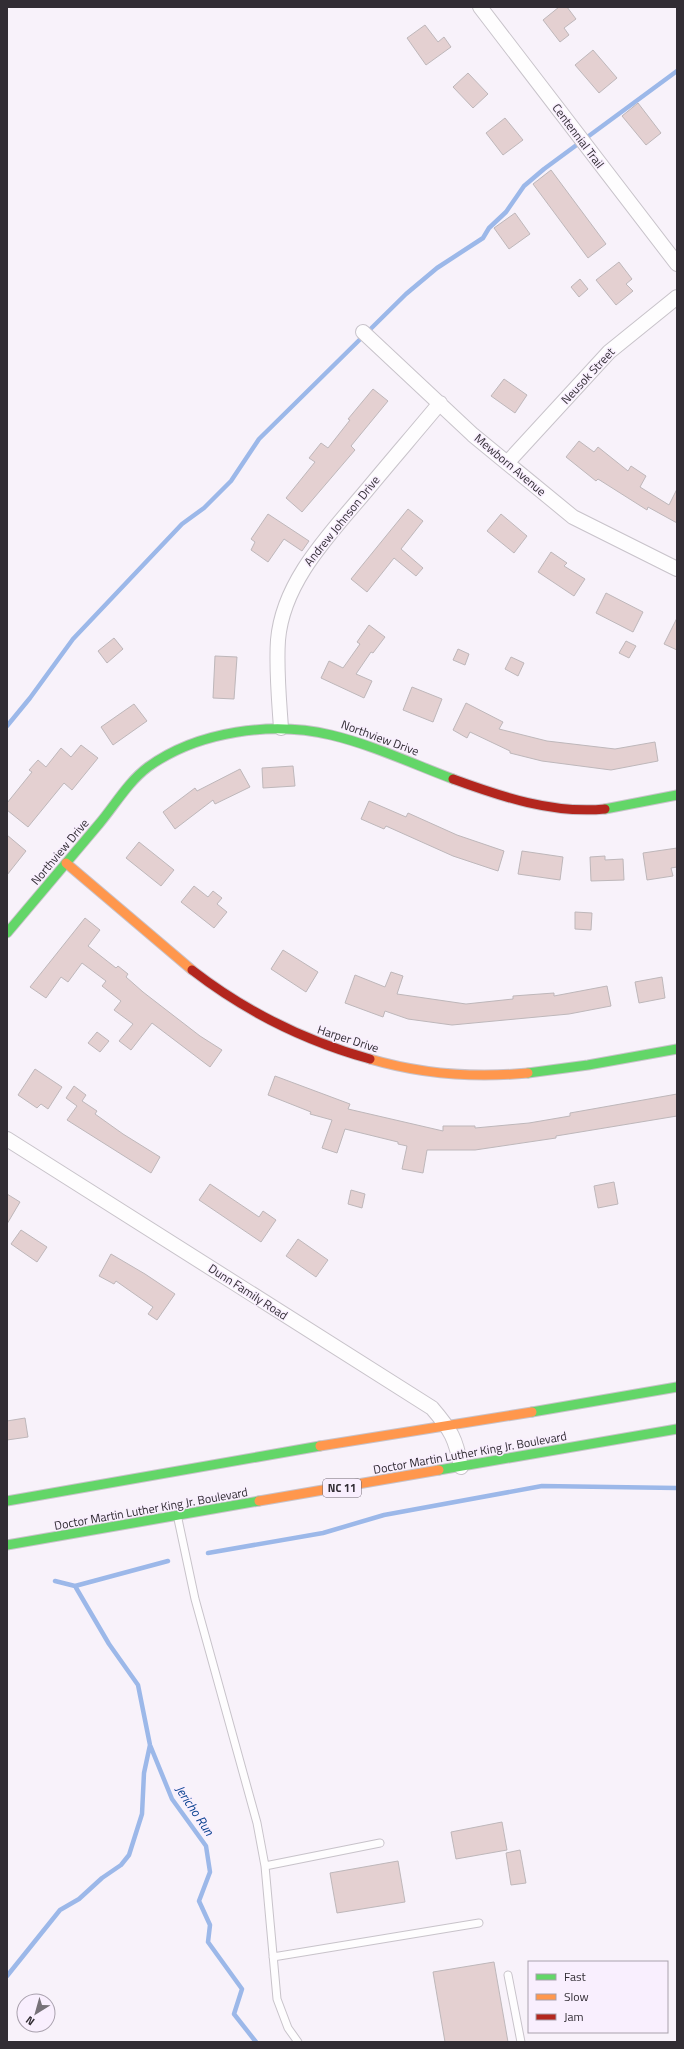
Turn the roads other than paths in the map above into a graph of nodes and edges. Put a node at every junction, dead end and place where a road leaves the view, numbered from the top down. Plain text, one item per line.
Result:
1 (480, 7) edge
2 (677, 264) edge
3 (677, 297) edge
4 (363, 332) dead end
5 (440, 403) junction
6 (507, 463) junction
7 (677, 569) edge
8 (282, 728) junction
9 (677, 795) edge
10 (66, 863) junction
11 (7, 933) edge
12 (677, 1049) edge
13 (7, 1139) edge
14 (677, 1387) edge
15 (449, 1427) junction
16 (677, 1429) edge
17 (461, 1467) junction
18 (7, 1502) edge
19 (177, 1516) junction
20 (7, 1545) edge
21 (380, 1843) dead end
22 (265, 1866) junction
23 (479, 1923) dead end
24 (273, 1957) junction
25 (508, 1975) dead end
26 (298, 2042) edge
27 (521, 2042) edge

1 - 2 street, Centennial Trail
3 - 6 street, Neusok Street
4 - 5 street, Mewborn Avenue
5 - 6 street, Mewborn Avenue
5 - 8 street, Andrew Johnson Drive
6 - 7 street, Mewborn Avenue
8 - 9 main road, Northview Drive
8 - 10 main road, Northview Drive
10 - 11 main road, Northview Drive
10 - 12 main road, Harper Drive
13 - 15 street, Dunn Family Road
14 - 15 main road
15 - 17 street, Dunn Family Road
15 - 18 main road
16 - 17 main road, Doctor Martin Luther King Jr. Boulevard / NC 11
17 - 19 main road, Doctor Martin Luther King Jr. Boulevard / NC 11
19 - 20 main road, Doctor Martin Luther King Jr. Boulevard / NC 11
19 - 22 lane
21 - 22 lane
22 - 24 lane
23 - 24 lane
24 - 26 lane
25 - 27 lane

